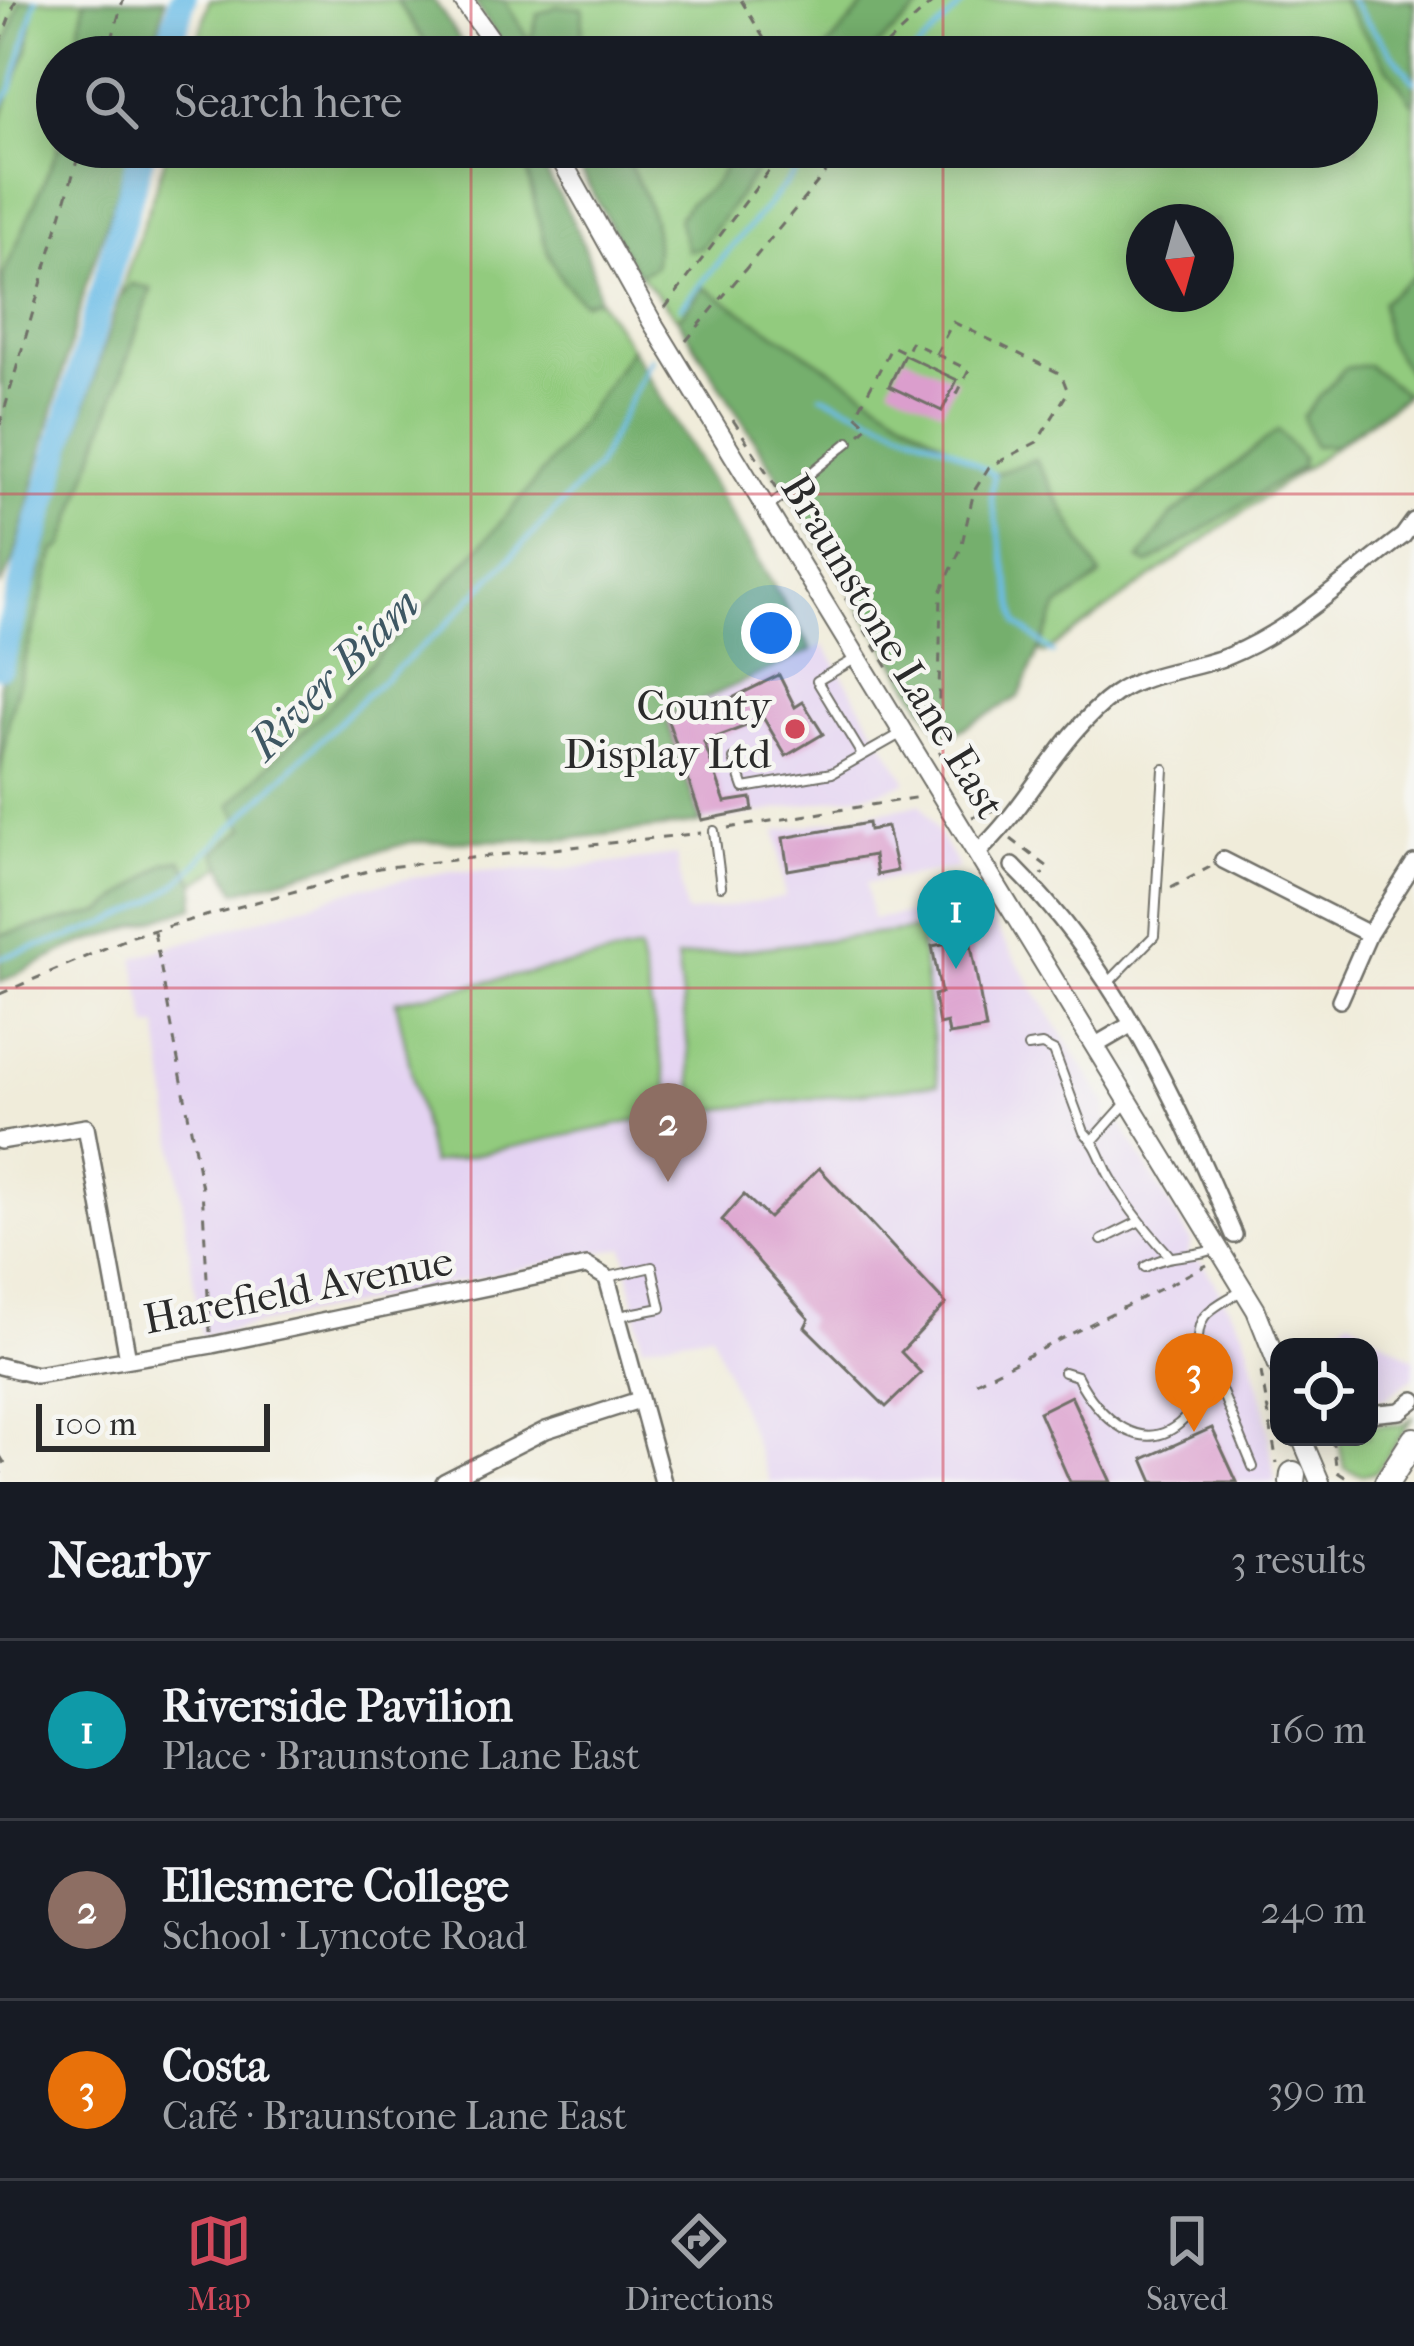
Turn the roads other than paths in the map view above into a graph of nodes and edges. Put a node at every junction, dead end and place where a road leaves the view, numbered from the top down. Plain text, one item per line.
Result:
1 (463, 0) edge
2 (488, 36) edge
3 (566, 168) edge
4 (849, 442) road end
5 (776, 502) junction
6 (1414, 521) edge
7 (1408, 540) edge
8 (858, 657) junction
9 (905, 731) junction
10 (862, 755) junction
11 (734, 760) dead end
12 (1164, 770) dead end
13 (715, 831) road end
14 (976, 854) junction
15 (1223, 860) road end
16 (1414, 863) edge
17 (1013, 866) dead end
18 (722, 886) dead end
19 (1369, 934) junction
20 (1108, 983) junction
21 (1340, 1000) dead end
22 (1132, 1024) junction
23 (1096, 1045) junction
24 (1028, 1047) dead end
25 (1129, 1100) junction
26 (1095, 1138) junction
27 (0, 1141) edge
28 (1138, 1222) junction
29 (1102, 1240) dead end
30 (1220, 1249) junction
31 (1168, 1254) junction
32 (1144, 1267) dead end
33 (607, 1278) junction
34 (1244, 1290) junction
35 (617, 1316) junction
36 (1270, 1348) edge
37 (128, 1360) junction
38 (0, 1366) edge
39 (1204, 1367) junction
40 (1064, 1372) dead end
41 (639, 1400) junction
42 (1414, 1400) edge
43 (1378, 1413) edge
44 (1414, 1440) edge
45 (1253, 1467) dead end
46 (1298, 1474) edge
47 (444, 1482) edge
48 (663, 1482) edge
49 (1320, 1482) edge
50 (1336, 1482) edge
51 (1387, 1482) edge

1 - 2 street
3 - 5 street, Braunstone Lane East
4 - 5 lane
5 - 8 street, Braunstone Lane East
6 - 7 street
7 - 14 street
8 - 9 street, Braunstone Lane East
8 - 10 lane
9 - 10 lane
9 - 14 street, Braunstone Lane East
10 - 11 lane
12 - 20 lane
13 - 18 lane
14 - 23 street, Braunstone Lane East
15 - 19 street
16 - 19 street
17 - 20 street
19 - 21 street
20 - 22 street
22 - 23 street
22 - 30 street
23 - 25 street, Braunstone Lane East
24 - 26 lane
25 - 26 lane
25 - 30 street, Braunstone Lane East
26 - 28 lane
27 - 37 street
28 - 29 lane
28 - 31 lane
30 - 31 lane
30 - 34 street, Braunstone Lane East
31 - 32 lane
33 - 35 street
33 - 35 lane
33 - 37 street, Harefield Avenue
34 - 36 street, Braunstone Lane East
34 - 39 lane
35 - 41 street
37 - 38 street, Harefield Avenue
39 - 40 lane
39 - 45 lane
41 - 47 street
41 - 48 street
42 - 43 street
44 - 51 main road
46 - 49 street
46 - 50 street

